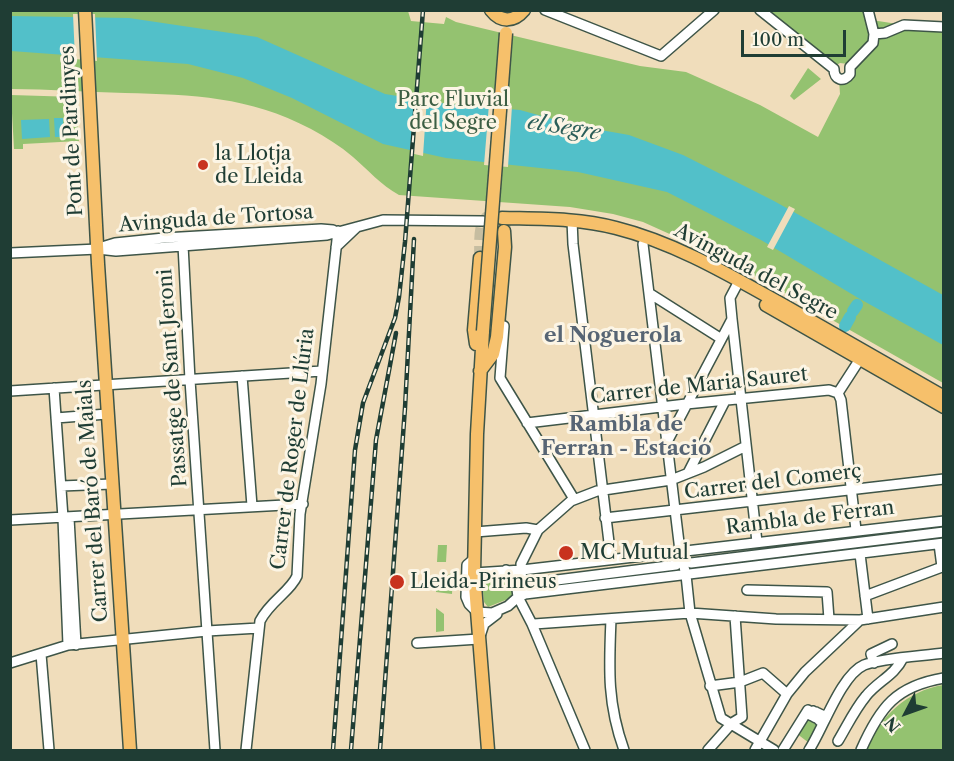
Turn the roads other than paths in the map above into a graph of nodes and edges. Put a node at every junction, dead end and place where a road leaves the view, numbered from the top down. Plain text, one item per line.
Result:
1 (85, 10) edge
2 (491, 10) edge
3 (524, 10) edge
4 (545, 10) edge
5 (714, 10) edge
6 (760, 10) edge
7 (868, 10) edge
8 (507, 20) junction
9 (870, 24) junction
10 (944, 27) edge
11 (893, 29) junction
12 (874, 34) junction
13 (483, 221) tunnel mouth
14 (572, 224) junction
15 (362, 225) junction
16 (504, 226) junction
17 (338, 231) junction
18 (643, 244) junction
19 (183, 245) junction
20 (336, 247) junction
21 (98, 249) junction
22 (10, 253) edge
23 (480, 258) tunnel mouth
24 (737, 284) junction
25 (649, 293) junction
26 (732, 320) junction
27 (720, 338) junction
28 (480, 357) junction
29 (860, 359) junction
30 (322, 371) junction
31 (480, 371) junction
32 (242, 376) junction
33 (190, 380) junction
34 (106, 385) junction
35 (54, 388) junction
36 (10, 391) edge
37 (838, 393) junction
38 (944, 397) edge
39 (740, 399) junction
40 (725, 401) junction
41 (686, 404) junction
42 (662, 407) junction
43 (944, 407) edge
44 (107, 414) junction
45 (594, 416) junction
46 (56, 418) junction
47 (527, 423) junction
48 (667, 442) junction
49 (746, 446) junction
50 (688, 473) junction
51 (944, 479) edge
52 (671, 480) junction
53 (112, 484) junction
54 (61, 486) junction
55 (603, 490) junction
56 (851, 491) junction
57 (574, 499) junction
58 (752, 502) junction
59 (303, 504) junction
60 (252, 506) junction
61 (200, 508) junction
62 (675, 511) junction
63 (114, 515) junction
64 (66, 518) junction
65 (606, 518) junction
66 (10, 520) edge
67 (944, 521) edge
68 (538, 530) junction
69 (856, 530) junction
70 (475, 532) junction
71 (944, 532) edge
72 (757, 542) junction
73 (941, 544) edge
74 (680, 551) junction
75 (860, 554) junction
76 (611, 559) junction
77 (691, 563) dead end
78 (676, 565) dead end
79 (506, 570) junction
80 (522, 570) junction
81 (686, 575) junction
82 (470, 576) junction
83 (525, 584) dead end
84 (747, 590) dead end
85 (865, 596) junction
86 (518, 597) junction
87 (944, 607) edge
88 (503, 608) junction
89 (477, 612) junction
90 (690, 613) junction
91 (735, 616) junction
92 (611, 619) junction
93 (829, 619) junction
94 (864, 619) junction
95 (533, 624) junction
96 (259, 628) junction
97 (207, 631) junction
98 (479, 639) junction
99 (121, 641) junction
100 (417, 643) dead end
101 (892, 644) dead end
102 (72, 645) junction
103 (944, 653) edge
104 (41, 654) junction
105 (903, 658) junction
106 (10, 663) edge
107 (874, 663) junction
108 (944, 678) edge
109 (740, 682) junction
110 (710, 686) junction
111 (787, 694) junction
112 (827, 716) junction
113 (732, 723) junction
114 (760, 741) junction
115 (838, 741) dead end
116 (49, 750) edge
117 (130, 750) edge
118 (215, 750) edge
119 (246, 750) edge
120 (488, 750) edge
121 (585, 750) edge
122 (624, 750) edge
123 (708, 750) edge
124 (755, 750) edge
125 (774, 750) edge
126 (783, 750) edge
127 (809, 750) edge
128 (861, 750) edge

1 - 21 main road, Pont de Pardinyes
2 - 8 main road
3 - 8 main road
4 - 5 street
6 - 12 street
7 - 9 street
8 - 28 main road, bridge
9 - 11 street
9 - 12 street
10 - 11 street
11 - 12 street
13 - 15 street
14 - 16 main road, Avinguda del Segre
14 - 18 main road, Avinguda del Segre
14 - 24 main road, Avinguda del Segre
14 - 45 street
15 - 17 street, Avinguda de Tortosa
15 - 20 street
16 - 31 main road
16 - 47 street
17 - 19 street, Avinguda de Tortosa
17 - 20 street, Carrer de Roger de Llúria
17 - 21 street, Avinguda de Tortosa
18 - 24 main road, Avinguda del Segre
18 - 25 street
19 - 21 street, Avinguda de Tortosa
19 - 33 street, Passatge de Sant Jeroni
20 - 30 street, Carrer de Roger de Llúria
21 - 22 street, Avinguda de Tortosa
21 - 34 main road, Carrer del Baró de Maials
23 - 28 main road
24 - 26 street
24 - 29 main road, Avinguda del Segre
24 - 38 main road, Avinguda del Segre
25 - 27 street
25 - 42 street
26 - 27 street
26 - 39 street
27 - 41 street
28 - 31 main road
29 - 37 street
29 - 43 main road, Avinguda del Segre
30 - 32 street
30 - 59 street, Carrer de Roger de Llúria
31 - 70 main road
32 - 33 street
32 - 60 street
33 - 34 street
33 - 61 street, Passatge de Sant Jeroni
34 - 35 street
34 - 44 main road, Carrer del Baró de Maials
35 - 36 street
35 - 46 street
37 - 39 street, Carrer de Maria Sauret
37 - 56 street
39 - 40 street, Carrer de Maria Sauret
39 - 49 street
40 - 41 street, Carrer de Maria Sauret
40 - 50 street
41 - 42 street, Carrer de Maria Sauret
41 - 48 street
42 - 45 street, Carrer de Maria Sauret
42 - 48 street
44 - 46 street
44 - 53 main road, Carrer del Baró de Maials
45 - 47 street, Carrer de Maria Sauret
45 - 55 street
46 - 54 street
47 - 57 street
48 - 52 street
49 - 50 street
49 - 58 street
50 - 52 street
51 - 56 street, Carrer del Comerç
52 - 55 street
52 - 62 street
53 - 54 street
53 - 63 main road, Carrer del Baró de Maials
54 - 64 street
55 - 57 street
55 - 65 street
56 - 58 street, Carrer del Comerç
56 - 69 street
57 - 68 street
58 - 62 street, Carrer del Comerç
58 - 72 street
59 - 60 street
59 - 96 street, Carrer de Roger de Llúria
60 - 61 street
61 - 63 street
61 - 97 street, Passatge de Sant Jeroni
62 - 65 street, Carrer del Comerç
62 - 74 street
63 - 64 street
63 - 99 main road, Carrer del Baró de Maials
64 - 66 street
64 - 102 street
65 - 76 street
67 - 69 street, Rambla de Ferran
68 - 70 street
68 - 80 street
69 - 72 street, Rambla de Ferran
70 - 82 main road
71 - 77 street, Rambla de Ferran
72 - 74 street, Rambla de Ferran
73 - 75 street
73 - 85 street
74 - 76 street, Rambla de Ferran
74 - 81 street
75 - 81 street
75 - 85 street
76 - 80 street, Rambla de Ferran
78 - 83 street
79 - 80 street, Rambla de Ferran
79 - 82 street, Rambla de Ferran
79 - 86 street
80 - 86 street
81 - 86 street
81 - 90 street
82 - 89 main road
84 - 93 street
85 - 94 street
86 - 88 street
86 - 95 street
87 - 94 street
88 - 89 street
88 - 98 street
89 - 98 main road
90 - 91 street
90 - 92 street
90 - 110 street
91 - 93 street
91 - 109 street
92 - 95 street
92 - 122 street
93 - 94 street
94 - 111 street
95 - 121 street
96 - 97 street
96 - 119 street, Carrer de Roger de Llúria
97 - 99 street
97 - 118 street, Passatge de Sant Jeroni
98 - 100 street
98 - 120 main road
99 - 102 street
99 - 117 main road, Carrer del Baró de Maials
101 - 107 street
102 - 104 street
103 - 105 street
104 - 106 street
104 - 116 street
105 - 107 street
105 - 115 street
107 - 112 street
108 - 128 street
109 - 110 street
109 - 111 street
109 - 113 street
110 - 113 street
111 - 114 street
112 - 126 street
112 - 127 street
113 - 114 street
113 - 123 street
114 - 124 street
114 - 125 street

